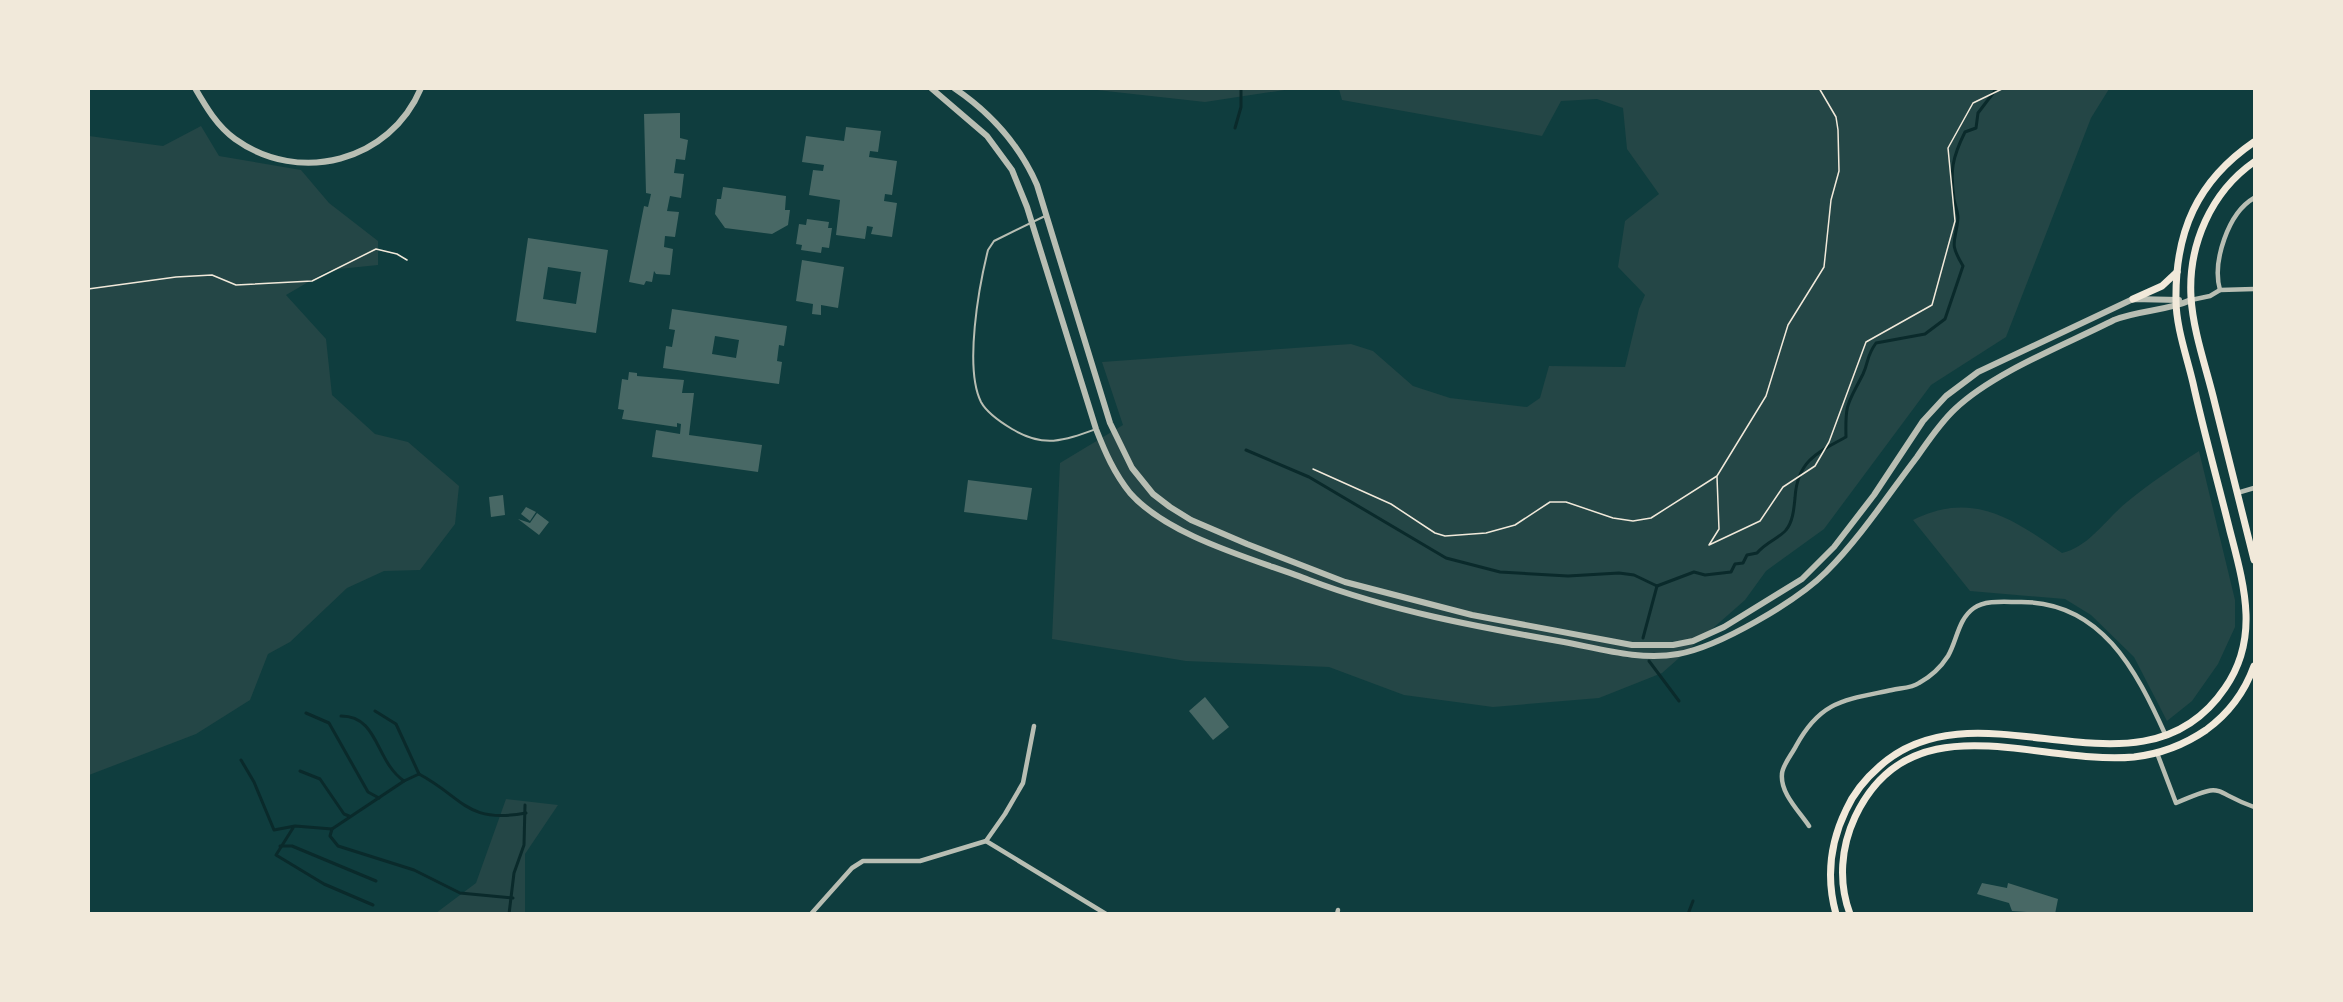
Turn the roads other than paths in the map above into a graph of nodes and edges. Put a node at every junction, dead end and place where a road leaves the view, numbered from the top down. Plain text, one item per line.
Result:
1 (195, 88) edge
2 (421, 88) edge
3 (931, 88) edge
4 (954, 88) edge
5 (2254, 142) edge
6 (2254, 162) edge
7 (2254, 198) edge
8 (1047, 215) junction
9 (1031, 221) junction
10 (2177, 272) junction
11 (2254, 289) edge
12 (2220, 290) junction
13 (2133, 299) junction
14 (2191, 300) junction
15 (2176, 304) junction
16 (1096, 429) junction
17 (2254, 488) edge
18 (2237, 493) junction
19 (2254, 560) edge
20 (2251, 627) edge
21 (2254, 666) edge
22 (1034, 726) dead end
23 (2166, 736) junction
24 (2157, 753) junction
25 (2254, 807) edge
26 (1809, 826) dead end
27 (986, 841) junction
28 (811, 914) edge
29 (1106, 914) edge
30 (1836, 914) edge
31 (1850, 914) edge

1 - 2 street
3 - 9 street
4 - 8 street
5 - 10 main road
6 - 14 main road
7 - 12 street
8 - 9 lane
8 - 13 street
9 - 16 street
9 - 16 lane
10 - 13 main road
10 - 15 main road
11 - 12 street
12 - 14 street
13 - 15 street
14 - 15 street
14 - 18 main road
15 - 16 street
15 - 20 main road
17 - 18 street
18 - 19 main road
20 - 23 main road
21 - 24 main road
22 - 27 street
23 - 26 street
23 - 30 main road
24 - 25 street
24 - 31 main road
27 - 28 street
27 - 29 street

